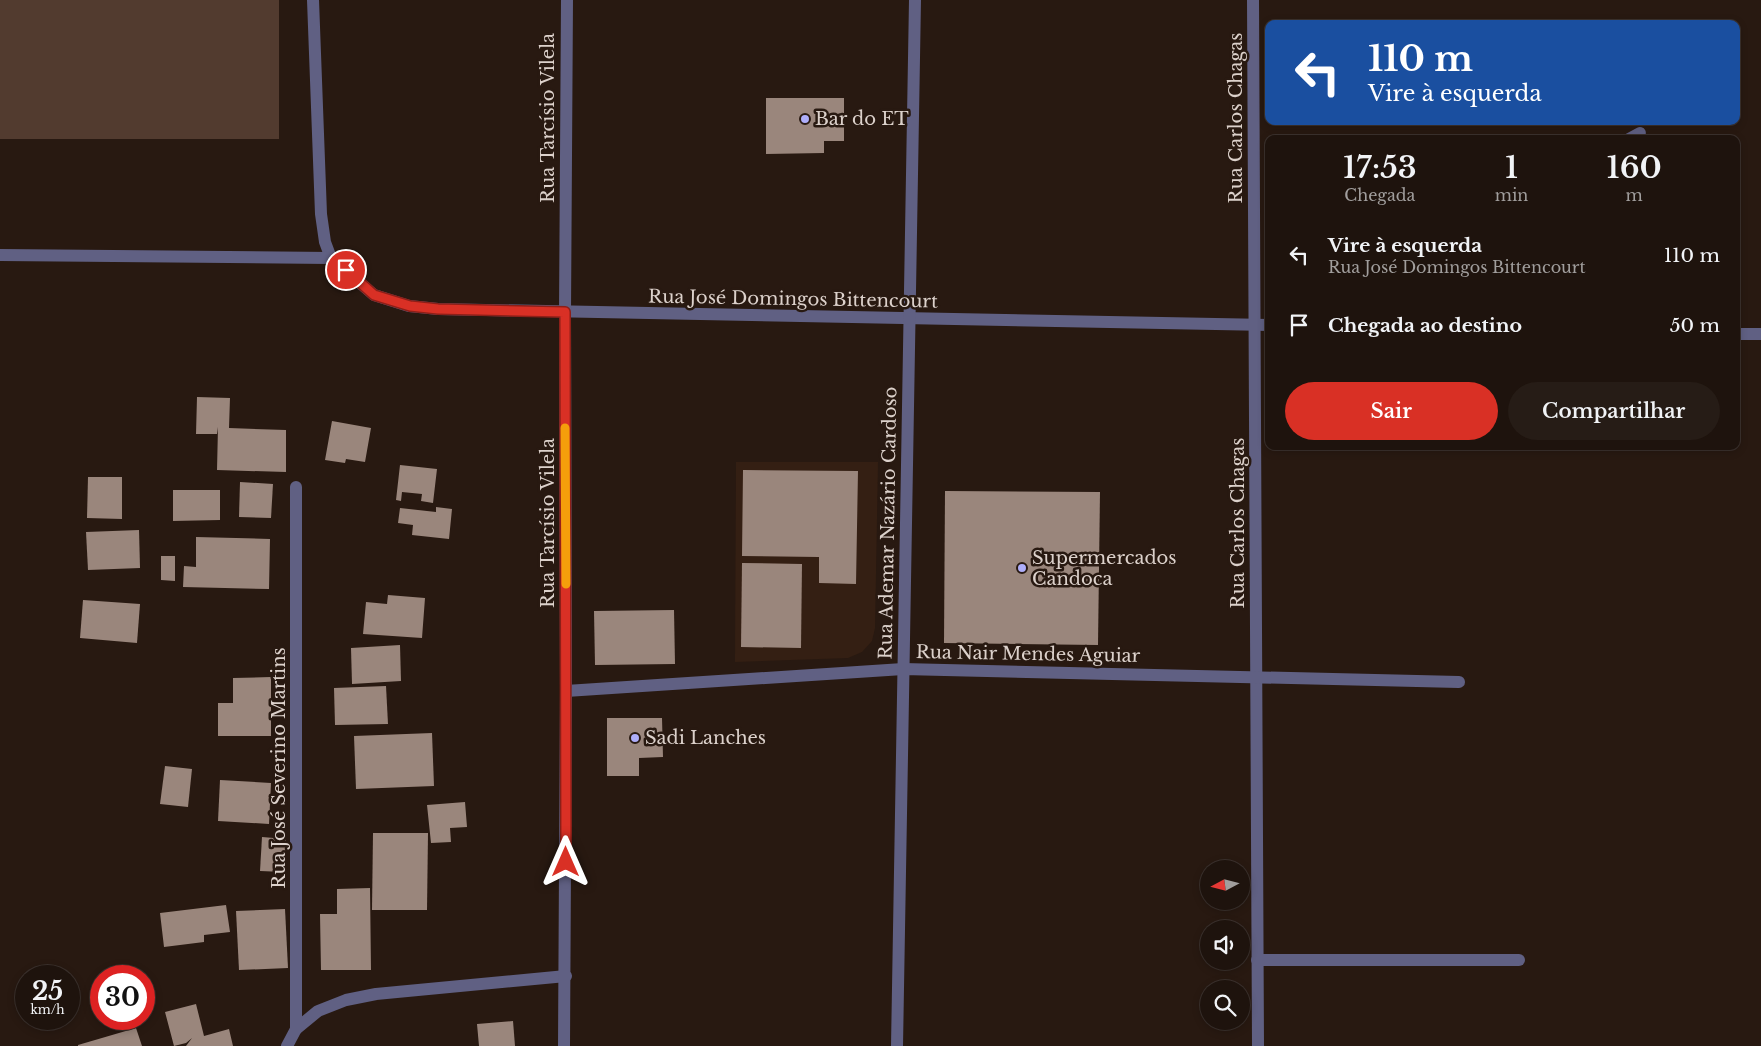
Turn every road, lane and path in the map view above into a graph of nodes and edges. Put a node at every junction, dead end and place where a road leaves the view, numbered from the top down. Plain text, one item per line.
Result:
1 (313, 0) edge
2 (567, 0) edge
3 (915, 0) edge
4 (1253, 0) edge
5 (0, 255) edge
6 (332, 258) junction
7 (565, 312) junction
8 (910, 318) junction
9 (1254, 325) junction
10 (1265, 325) edge
11 (1740, 334) edge
12 (1761, 334) edge
13 (296, 487) dead end
14 (903, 668) junction
15 (1256, 678) junction
16 (1459, 682) dead end
17 (566, 691) junction
18 (1257, 960) junction
19 (1519, 960) dead end
20 (566, 976) junction
21 (296, 1029) junction
22 (287, 1046) edge
23 (564, 1046) edge
24 (897, 1046) edge
25 (1258, 1046) edge

1 - 6 street
2 - 7 street, Rua Tarcísio Vilela
3 - 8 street, Rua Ademar Nazário Cardoso
4 - 9 street, Rua Carlos Chagas
5 - 6 street
6 - 7 street, Rua José Domingos Bittencourt
7 - 8 street, Rua José Domingos Bittencourt
7 - 17 street, Rua Tarcísio Vilela
8 - 9 street, Rua José Domingos Bittencourt
8 - 14 street, Rua Ademar Nazário Cardoso
9 - 10 street, Rua José Domingos Bittencourt
9 - 15 street, Rua Carlos Chagas
11 - 12 street
13 - 21 street, Rua José Severino Martins
14 - 15 street, Rua Nair Mendes Aguiar
14 - 17 street, Rua Nair Mendes Aguiar
14 - 24 street, Rua Ademar Nazário Cardoso
15 - 16 street, Rua Nair Mendes Aguiar
15 - 18 street, Rua Carlos Chagas
17 - 20 street, Rua Tarcísio Vilela
18 - 19 street
18 - 25 street, Rua Carlos Chagas
20 - 21 street
20 - 23 street, Rua Tarcísio Vilela
21 - 22 street, Rua José Severino Martins

